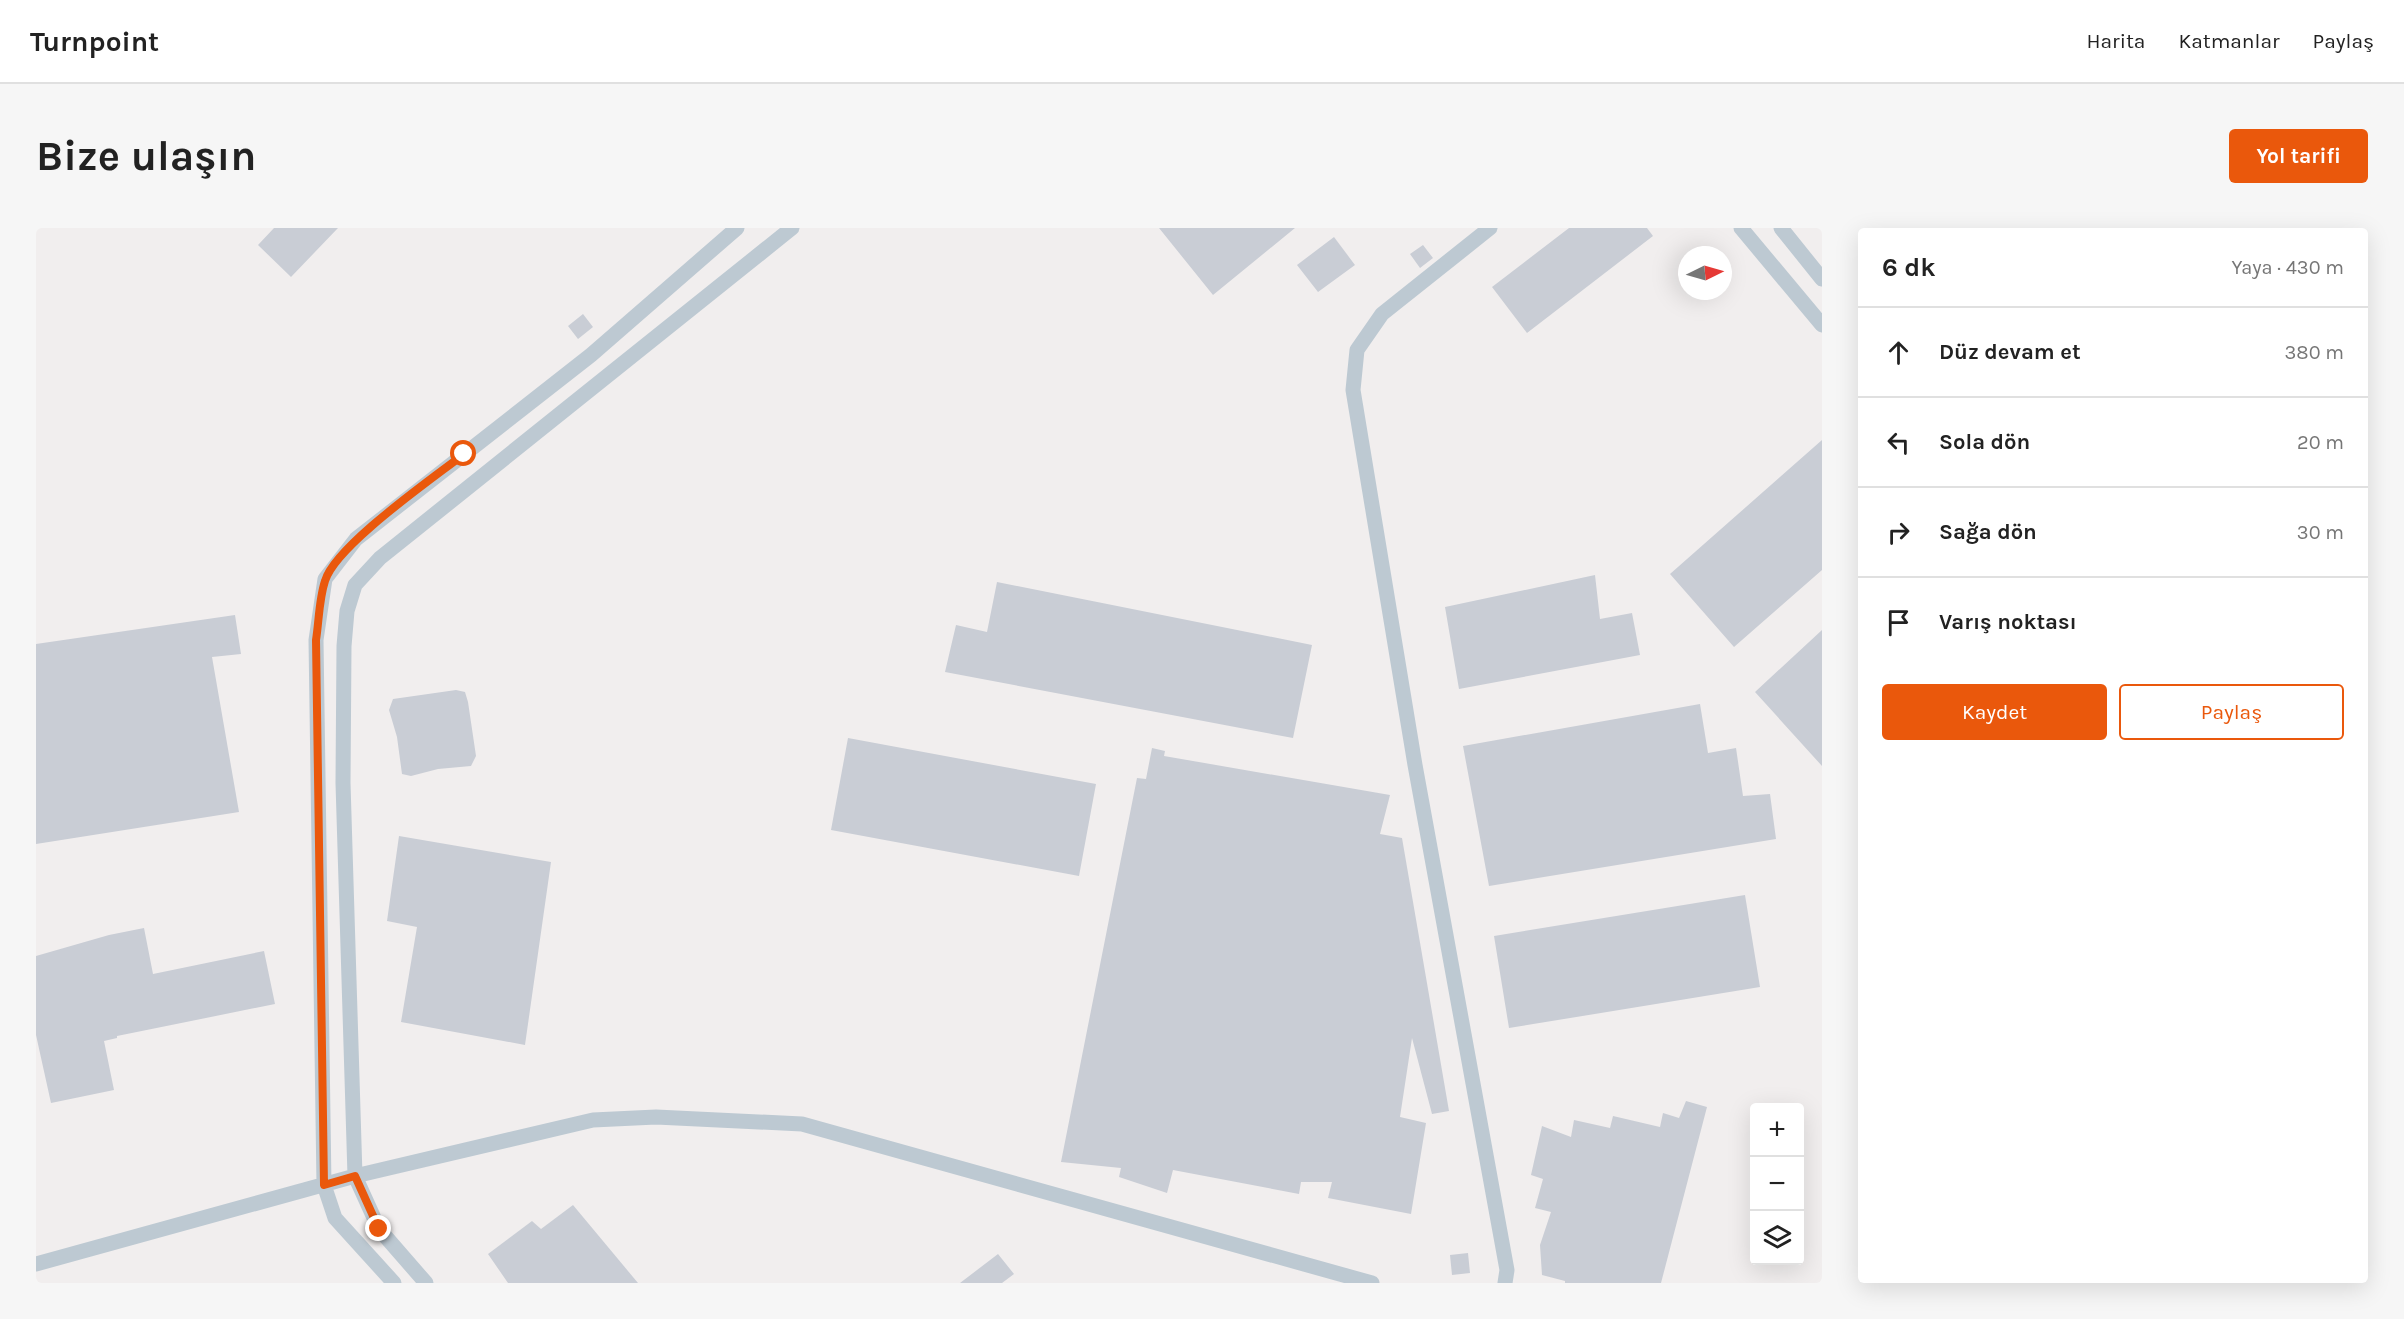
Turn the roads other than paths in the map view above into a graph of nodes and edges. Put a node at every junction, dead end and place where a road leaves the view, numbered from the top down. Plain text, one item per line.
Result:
1 (737, 228) edge
2 (792, 228) edge
3 (1490, 228) edge
4 (1741, 228) edge
5 (1781, 228) edge
6 (1822, 279) edge
7 (1822, 325) edge
8 (355, 1176) junction
9 (324, 1185) junction
10 (36, 1264) edge
11 (394, 1283) edge
12 (426, 1283) edge
13 (1372, 1283) edge
14 (1505, 1283) edge

1 - 9 street
2 - 8 street
3 - 14 street
4 - 7 street
5 - 6 street
8 - 9 street
8 - 12 street
8 - 13 street
9 - 10 street
9 - 11 street

